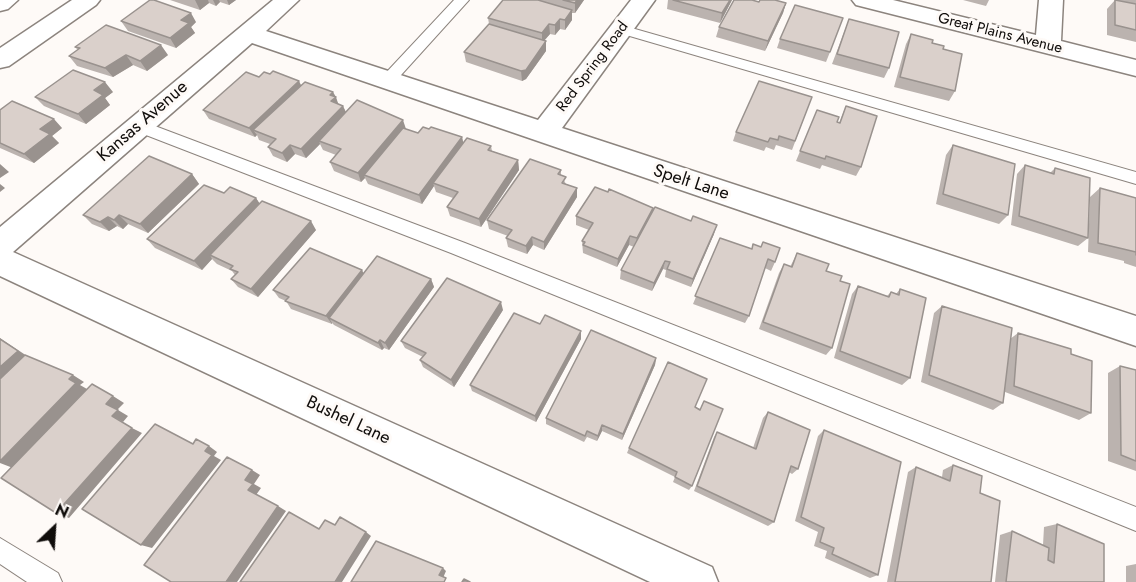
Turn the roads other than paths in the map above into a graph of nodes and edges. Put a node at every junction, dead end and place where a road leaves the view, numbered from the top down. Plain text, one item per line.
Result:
1 (6, 0) edge
2 (88, 0) edge
3 (287, 0) edge
4 (462, 0) edge
5 (642, 0) edge
6 (864, 0) edge
7 (1051, 0) edge
8 (0, 4) edge
9 (621, 29) junction
10 (247, 33) junction
11 (1048, 46) junction
12 (0, 60) edge
13 (1136, 68) edge
14 (387, 81) junction
15 (139, 126) junction
16 (543, 134) junction
17 (1136, 178) edge
18 (0, 245) edge
19 (0, 261) edge
20 (1136, 331) edge
21 (1136, 519) edge
22 (0, 550) edge
23 (49, 582) edge
24 (697, 582) edge

1 - 8 main road
2 - 12 main road
3 - 10 main road, Kansas Avenue
4 - 14 lane
5 - 9 main road, Red Spring Road
6 - 11 main road, Great Plains Avenue
7 - 11 main road
9 - 16 main road, Red Spring Road
9 - 17 lane
10 - 14 main road, Spelt Lane
10 - 15 main road, Kansas Avenue
11 - 13 main road, Great Plains Avenue
14 - 16 main road, Spelt Lane
15 - 18 main road, Kansas Avenue
15 - 21 lane
16 - 20 main road, Spelt Lane
19 - 24 main road, Bushel Lane
22 - 23 lane

